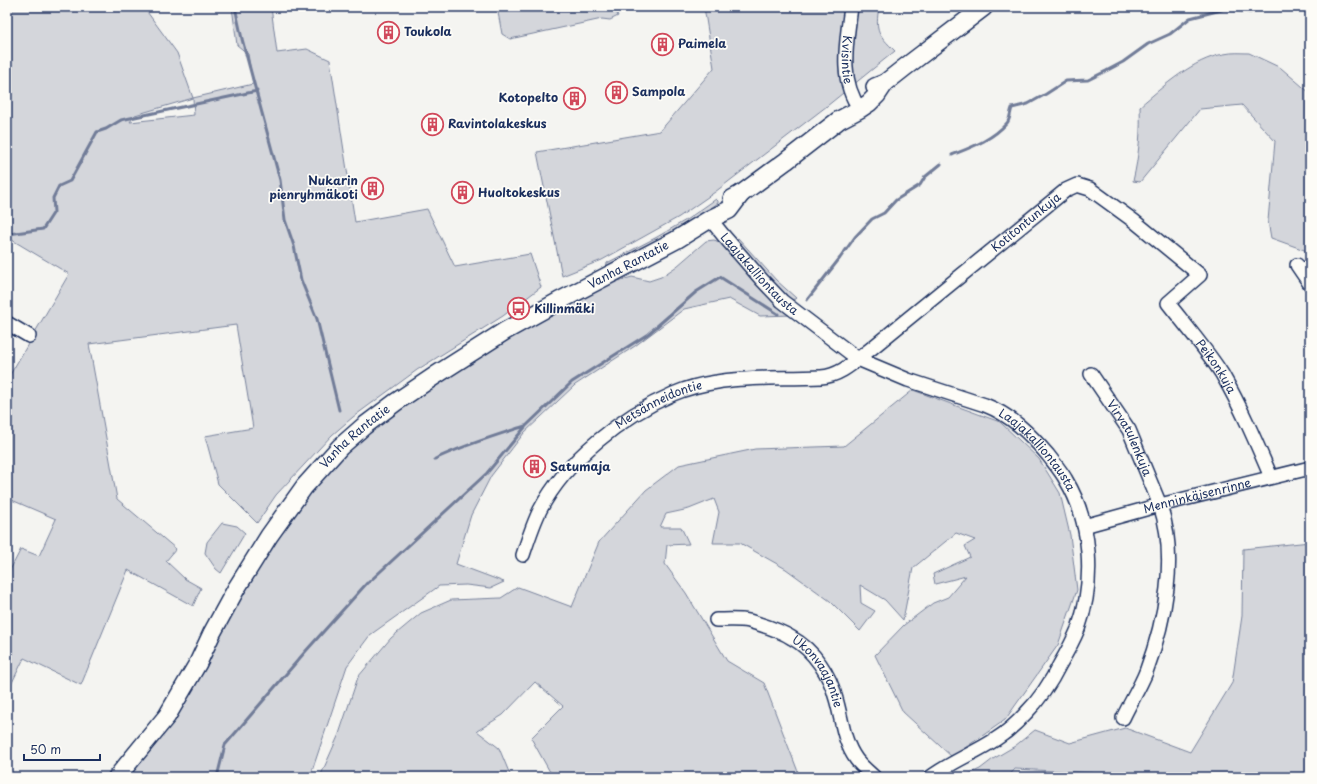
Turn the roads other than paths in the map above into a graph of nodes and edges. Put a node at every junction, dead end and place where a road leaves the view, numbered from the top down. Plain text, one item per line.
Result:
1 (851, 7) edge
2 (984, 7) edge
3 (857, 105) junction
4 (710, 219) junction
5 (1200, 275) joint
6 (7, 323) edge
7 (29, 336) dead end
8 (858, 359) junction
9 (1091, 374) dead end
10 (1310, 468) edge
11 (1271, 477) junction
12 (1160, 505) junction
13 (1084, 526) junction
14 (522, 555) dead end
15 (716, 620) dead end
16 (1122, 718) dead end
17 (117, 777) edge
18 (874, 777) edge
19 (931, 777) edge

1 - 3 street, Kvisintie
2 - 3 main road, Vanha Rantatie
3 - 4 main road, Vanha Rantatie
4 - 8 street, Laajakalliontausta
4 - 17 main road, Vanha Rantatie
5 - 8 street, Kotitontunkuja
5 - 11 street, Peikonkuja
6 - 7 street
8 - 13 street, Laajakalliontausta
8 - 14 street, Metsänneidontie
9 - 12 street, Virvatulenkuja
10 - 11 street, Menninkäisenrinne
11 - 12 street, Menninkäisenrinne
12 - 13 street, Menninkäisenrinne
12 - 16 street, Virvatulenkuja
13 - 19 street, Laajakalliontausta
15 - 18 street, Ukonvaajantie

